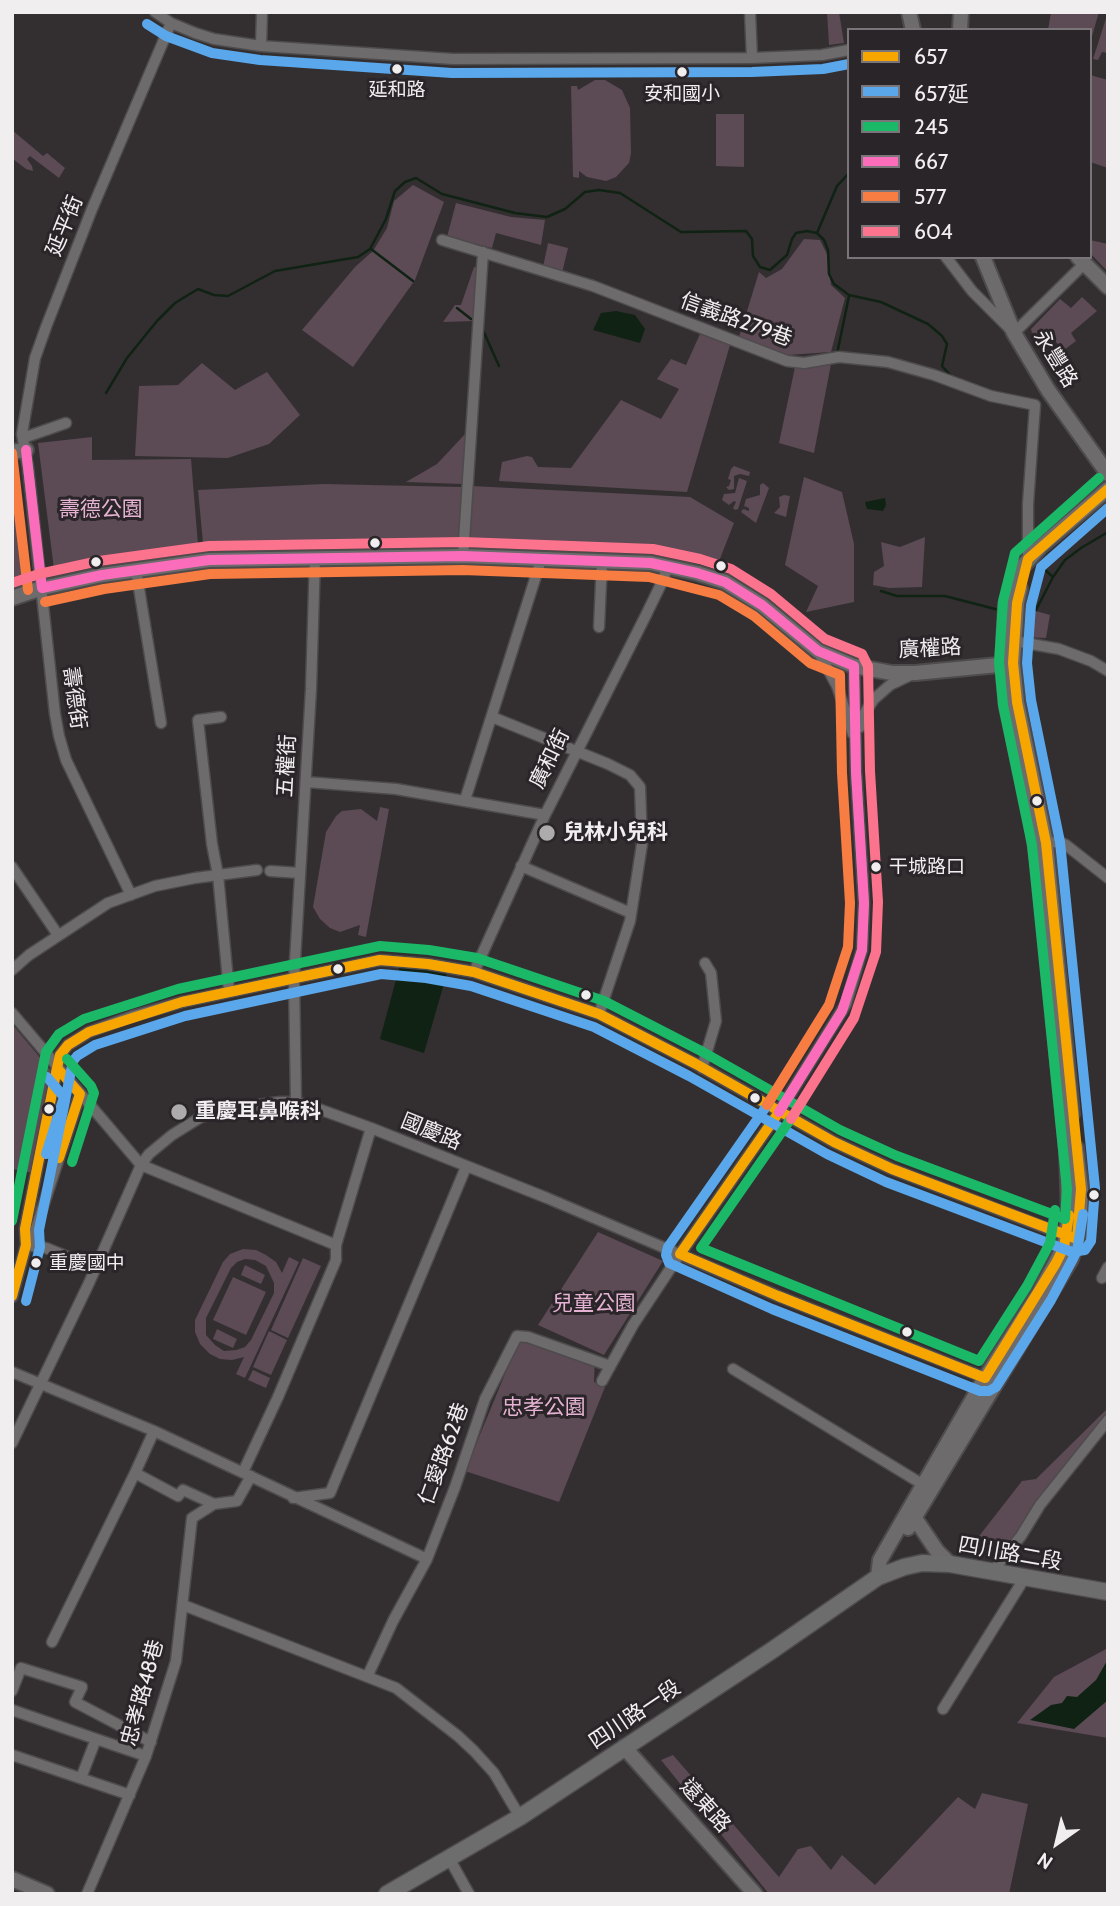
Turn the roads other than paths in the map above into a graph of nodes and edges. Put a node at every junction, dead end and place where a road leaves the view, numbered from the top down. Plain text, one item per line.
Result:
1 (155, 12) edge
2 (262, 12) edge
3 (750, 12) edge
4 (171, 23) junction
5 (261, 46) junction
6 (847, 50) edge
7 (752, 58) junction
8 (442, 240) dead end
9 (483, 252) junction
10 (948, 259) edge
11 (984, 259) edge
12 (1081, 261) edge
13 (1108, 287) edge
14 (1014, 333) junction
15 (1048, 390) junction
16 (1035, 405) junction
17 (66, 423) dead end
18 (20, 447) edge
19 (1108, 474) edge
20 (1108, 489) edge
21 (463, 556) junction
22 (315, 557) junction
23 (1028, 559) junction
24 (541, 560) junction
25 (601, 561) junction
26 (667, 566) junction
27 (136, 570) junction
28 (42, 588) junction
29 (12, 598) edge
30 (599, 626) dead end
31 (1009, 640) junction
32 (818, 651) junction
33 (1008, 664) junction
34 (854, 666) junction
35 (1108, 671) edge
36 (915, 673) junction
37 (221, 717) dead end
38 (492, 717) junction
39 (161, 723) dead end
40 (856, 741) junction
41 (577, 750) junction
42 (306, 782) junction
43 (465, 800) junction
44 (545, 815) junction
45 (1040, 843) junction
46 (521, 866) junction
47 (12, 867) edge
48 (257, 870) dead end
49 (270, 872) dead end
50 (300, 873) junction
51 (218, 875) junction
52 (1108, 878) edge
53 (131, 895) junction
54 (631, 913) junction
55 (58, 934) junction
56 (705, 963) dead end
57 (12, 971) edge
58 (474, 972) junction
59 (294, 978) junction
60 (229, 991) junction
61 (12, 1013) edge
62 (599, 1014) junction
63 (57, 1068) junction
64 (702, 1068) junction
65 (80, 1094) junction
66 (296, 1102) junction
67 (779, 1112) junction
68 (371, 1128) junction
69 (141, 1165) junction
70 (466, 1167) junction
71 (1072, 1238) junction
72 (26, 1245) junction
73 (335, 1245) junction
74 (680, 1254) junction
75 (1108, 1267) edge
76 (95, 1268) junction
77 (1102, 1278) dead end
78 (12, 1297) edge
79 (610, 1366) junction
80 (733, 1369) dead end
81 (12, 1371) edge
82 (990, 1380) junction
83 (602, 1381) dead end
84 (42, 1383) junction
85 (1108, 1420) edge
86 (154, 1431) junction
87 (12, 1443) edge
88 (135, 1473) junction
89 (247, 1474) junction
90 (918, 1491) junction
91 (330, 1493) junction
92 (293, 1498) junction
93 (214, 1504) junction
94 (323, 1512) junction
95 (914, 1517) junction
96 (427, 1559) junction
97 (950, 1563) junction
98 (904, 1567) joint
99 (993, 1571) junction
100 (878, 1577) junction
101 (1024, 1579) junction
102 (1108, 1592) edge
103 (183, 1605) junction
104 (52, 1642) dead end
105 (368, 1675) junction
106 (12, 1691) edge
107 (943, 1709) dead end
108 (12, 1710) edge
109 (96, 1739) junction
110 (151, 1742) junction
111 (621, 1749) junction
112 (12, 1755) edge
113 (146, 1756) junction
114 (80, 1778) junction
115 (130, 1795) junction
116 (520, 1817) junction
117 (449, 1858) junction
118 (12, 1879) edge
119 (47, 1894) edge
120 (87, 1894) edge
121 (387, 1894) edge
122 (469, 1894) edge
123 (743, 1894) edge
124 (755, 1894) edge

1 - 4 street
2 - 5 street
3 - 7 street
4 - 5 street
4 - 18 street, 延平街
5 - 7 street
6 - 7 street
8 - 9 street, 信義路279巷
9 - 16 street, 信義路279巷
9 - 21 street
10 - 14 street
11 - 14 street, 永豐路
12 - 13 street
12 - 14 street
14 - 15 street, 永豐路
15 - 16 street
15 - 19 street, 永豐路
16 - 23 street
17 - 18 street
18 - 28 street, 壽德街
20 - 23 street
21 - 22 street, 廣權路
21 - 24 street, 廣權路
22 - 27 street, 廣權路
22 - 42 street, 五權街
23 - 31 street
24 - 25 street, 廣權路
24 - 38 street
25 - 26 street, 廣權路
25 - 30 street
26 - 32 street, 廣權路
26 - 41 street, 廣和街
27 - 28 street, 廣權路
27 - 39 street
28 - 29 street, 廣權路
28 - 53 street, 壽德街
31 - 33 street
31 - 35 street
32 - 34 street, 廣權路
32 - 40 street
33 - 36 street, 廣權路
33 - 45 street
34 - 36 street, 廣權路
34 - 40 street
36 - 40 street
37 - 51 street
38 - 41 street
38 - 43 street
40 - 67 street
41 - 44 street, 廣和街
41 - 54 street
42 - 43 street
42 - 50 street, 五權街
43 - 44 street
44 - 46 street, 廣和街
45 - 52 street
45 - 71 street
46 - 54 street
46 - 58 street, 廣和街
47 - 55 street
48 - 51 street
49 - 50 street
50 - 59 street, 五權街
51 - 53 street
51 - 60 street
53 - 55 street
54 - 62 street
55 - 57 street
56 - 64 street
58 - 59 street
58 - 62 street
59 - 60 street
59 - 66 street, 五權街
60 - 63 street
61 - 63 street
62 - 64 street
63 - 65 street
63 - 72 street
64 - 67 street
65 - 69 street
65 - 72 street
66 - 68 street, 國慶路
66 - 69 street, 國慶路
67 - 71 street
67 - 74 street
68 - 70 street, 國慶路
68 - 73 street
69 - 73 street
69 - 76 street, 國慶路
70 - 74 street, 國慶路
70 - 91 street
71 - 82 street
72 - 76 street
72 - 78 street
73 - 89 street
74 - 79 street
74 - 82 street, 國慶路
75 - 77 street
76 - 84 street, 國慶路
79 - 83 street
79 - 96 street, 仁愛路62巷
80 - 90 street
81 - 84 street
82 - 90 street
82 - 95 street
84 - 86 street
84 - 87 street, 國慶路
85 - 99 street
86 - 88 street
86 - 89 street
88 - 93 street
88 - 104 street
89 - 92 street
89 - 93 street
90 - 95 street
90 - 100 street
91 - 92 street
91 - 94 street
92 - 94 street
93 - 103 street, 忠孝路48巷
94 - 96 street
95 - 97 street
95 - 100 street
96 - 105 street, 仁愛路62巷
97 - 98 main road, 四川路二段
97 - 99 main road, 四川路二段
98 - 100 main road, 四川路一段
99 - 101 main road, 四川路二段
100 - 111 main road, 四川路一段
101 - 102 main road, 四川路二段
101 - 107 street
103 - 105 street
103 - 110 street, 忠孝路48巷
105 - 116 street
106 - 110 street
108 - 109 street
109 - 113 street
109 - 114 street
110 - 113 street, 忠孝路48巷
111 - 116 main road, 四川路一段
111 - 123 street, 遠東路
111 - 124 street, 遠東路
112 - 114 street
113 - 115 street, 忠孝路48巷
114 - 115 street
115 - 120 street, 忠孝路48巷
116 - 117 main road, 四川路一段
117 - 121 main road, 四川路一段
117 - 122 street
118 - 119 street

